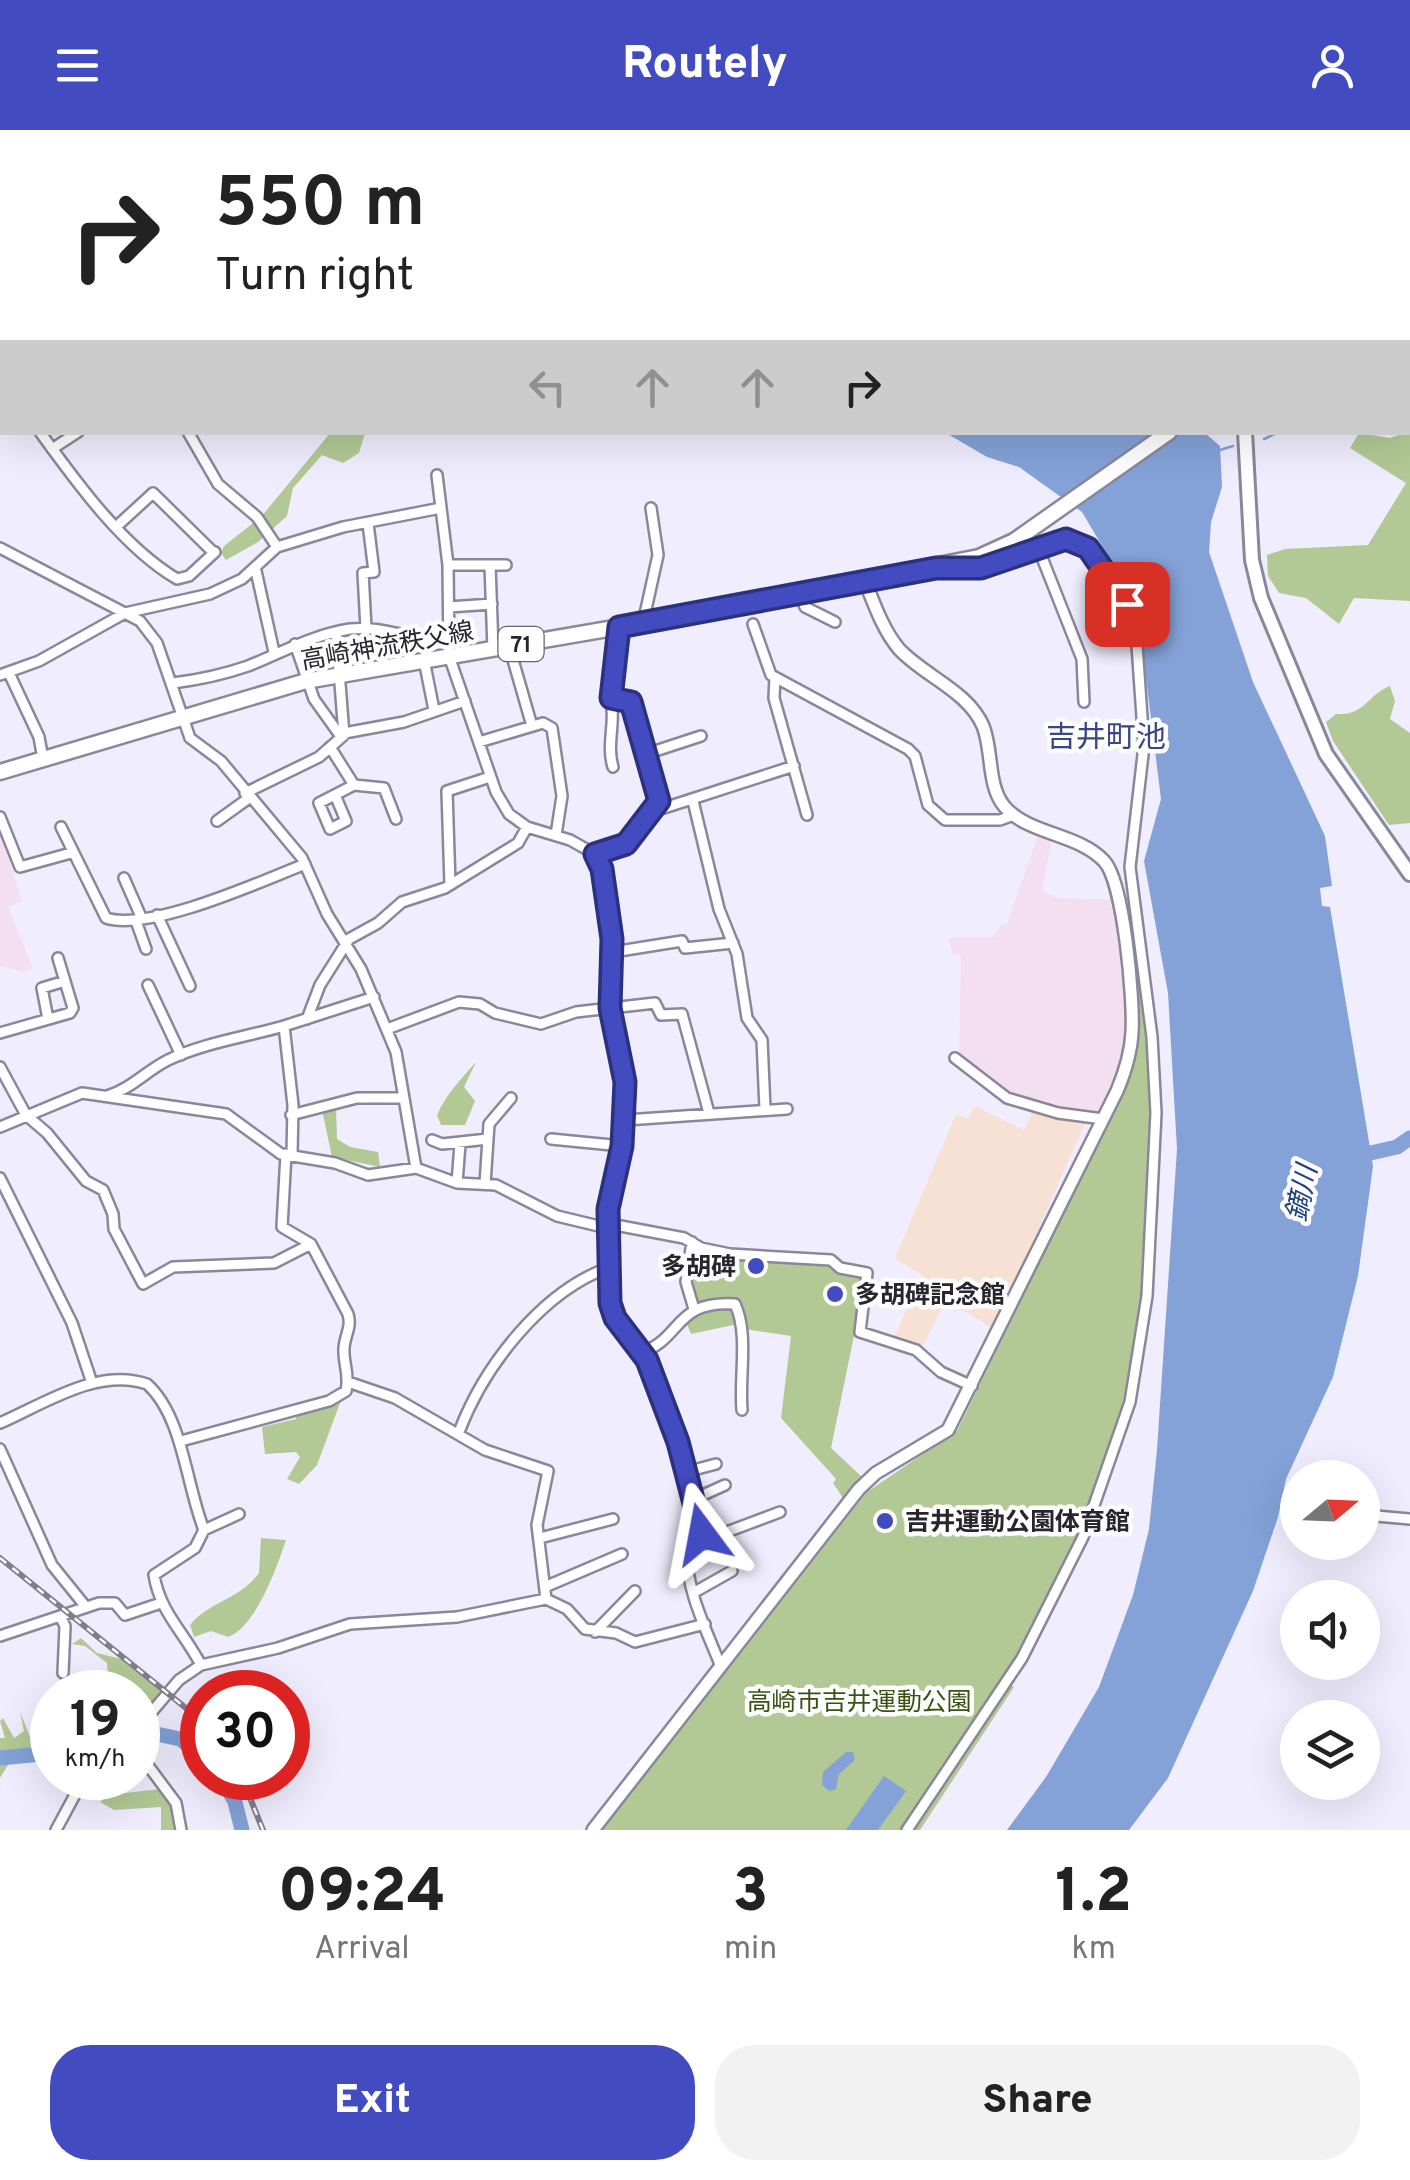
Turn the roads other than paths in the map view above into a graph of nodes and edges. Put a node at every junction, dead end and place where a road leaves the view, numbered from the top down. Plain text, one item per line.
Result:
1 (42, 435) edge
2 (73, 435) edge
3 (190, 435) edge
4 (1165, 435) edge
5 (1245, 435) edge
6 (52, 449) junction
7 (437, 475) dead end
8 (441, 508) junction
9 (651, 508) dead end
10 (368, 524) junction
11 (118, 526) junction
12 (277, 547) junction
13 (0, 548) edge
14 (1039, 550) junction
15 (448, 565) junction
16 (490, 565) junction
17 (506, 565) dead end
18 (936, 568) junction
19 (256, 572) junction
20 (189, 576) junction
21 (865, 581) junction
22 (798, 592) junction
23 (210, 594) junction
24 (492, 604) junction
25 (449, 607) junction
26 (125, 613) junction
27 (835, 622) dead end
28 (644, 623) junction
29 (753, 624) dead end
30 (619, 627) junction
31 (366, 628) junction
32 (336, 632) junction
33 (449, 640) junction
34 (295, 644) junction
35 (509, 646) junction
36 (493, 649) junction
37 (274, 652) junction
38 (449, 656) junction
39 (424, 660) junction
40 (5, 674) edge
41 (340, 674) junction
42 (775, 677) junction
43 (306, 681) junction
44 (172, 684) junction
45 (611, 698) junction
46 (464, 701) junction
47 (1084, 702) dead end
48 (434, 710) junction
49 (182, 718) junction
50 (532, 726) junction
51 (344, 735) junction
52 (700, 736) dead end
53 (479, 742) junction
54 (330, 746) junction
55 (646, 754) junction
56 (43, 759) junction
57 (794, 766) junction
58 (613, 767) dead end
59 (0, 772) edge
60 (490, 777) junction
61 (354, 785) junction
62 (335, 795) dead end
63 (247, 796) junction
64 (693, 800) junction
65 (658, 805) junction
66 (807, 815) dead end
67 (1014, 815) junction
68 (0, 817) edge
69 (396, 819) dead end
70 (217, 821) dead end
71 (527, 827) junction
72 (62, 828) dead end
73 (556, 835) junction
74 (72, 852) junction
75 (595, 854) junction
76 (305, 864) junction
77 (1410, 874) edge
78 (124, 878) dead end
79 (450, 884) junction
80 (157, 916) junction
81 (139, 920) junction
82 (345, 943) junction
83 (734, 943) junction
84 (146, 949) dead end
85 (613, 952) junction
86 (58, 958) dead end
87 (65, 980) junction
88 (148, 984) dead end
89 (190, 986) dead end
90 (374, 998) junction
91 (610, 1008) junction
92 (48, 1019) junction
93 (307, 1019) junction
94 (284, 1026) junction
95 (387, 1029) junction
96 (0, 1033) edge
97 (181, 1055) junction
98 (955, 1058) dead end
99 (0, 1067) edge
100 (107, 1096) junction
101 (402, 1098) junction
102 (511, 1098) dead end
103 (787, 1108) dead end
104 (764, 1109) junction
105 (709, 1113) junction
106 (291, 1115) junction
107 (26, 1116) junction
108 (1103, 1119) junction
109 (626, 1120) junction
110 (0, 1127) edge
111 (550, 1138) dead end
112 (488, 1139) junction
113 (432, 1140) dead end
114 (460, 1144) junction
115 (622, 1146) junction
116 (289, 1154) junction
117 (416, 1168) junction
118 (0, 1178) edge
119 (458, 1182) junction
120 (485, 1184) junction
121 (609, 1226) junction
122 (692, 1242) junction
123 (311, 1244) junction
124 (610, 1267) junction
125 (694, 1308) junction
126 (641, 1353) junction
127 (348, 1382) junction
128 (92, 1383) junction
129 (972, 1386) junction
130 (742, 1410) dead end
131 (0, 1423) edge
132 (459, 1432) junction
133 (181, 1441) junction
134 (0, 1449) edge
135 (716, 1464) dead end
136 (686, 1472) junction
137 (725, 1485) dead end
138 (694, 1499) junction
139 (780, 1512) dead end
140 (238, 1514) dead end
141 (1380, 1517) edge
142 (613, 1519) dead end
143 (1410, 1520) edge
144 (204, 1530) junction
145 (702, 1534) junction
146 (540, 1538) junction
147 (622, 1554) dead end
148 (732, 1571) dead end
149 (547, 1586) junction
150 (635, 1591) dead end
151 (693, 1592) junction
152 (546, 1599) junction
153 (158, 1604) junction
154 (86, 1607) junction
155 (60, 1616) junction
156 (705, 1624) junction
157 (595, 1632) junction
158 (0, 1636) edge
159 (201, 1665) junction
160 (721, 1667) junction
161 (63, 1670) edge
162 (160, 1702) edge
163 (160, 1782) edge
164 (72, 1800) edge
165 (56, 1830) edge
166 (181, 1830) edge
167 (592, 1830) edge
168 (907, 1830) edge

1 - 6 street
2 - 6 street
3 - 12 street
4 - 18 main road, 高崎神流秩父線 / 71
5 - 77 main road
6 - 11 street
7 - 8 street
8 - 10 street
8 - 15 street
9 - 28 street
10 - 12 street
10 - 31 street
11 - 20 street
11 - 20 street
12 - 19 street
13 - 26 street
14 - 18 street
14 - 47 street
14 - 168 street
15 - 16 street
15 - 25 street
16 - 17 street
16 - 24 street
18 - 21 main road, 高崎神流秩父線 / 71
19 - 23 street
19 - 37 street
20 - 23 street
21 - 22 main road, 高崎神流秩父線 / 71
21 - 67 street
22 - 27 street
22 - 28 main road, 高崎神流秩父線 / 71
23 - 26 street
24 - 25 street
24 - 36 street
25 - 33 street
26 - 40 street
26 - 44 street
28 - 30 main road, 高崎神流秩父線 / 71
29 - 42 street
30 - 35 main road, 高崎神流秩父線 / 71
30 - 45 street
31 - 32 street
31 - 33 street
32 - 34 street
32 - 41 street
33 - 38 street
34 - 37 street
34 - 43 street
35 - 36 main road, 高崎神流秩父線 / 71
35 - 50 street
36 - 38 main road, 高崎神流秩父線 / 71
37 - 44 street
38 - 39 main road, 高崎神流秩父線 / 71
38 - 46 street
39 - 41 main road, 高崎神流秩父線 / 71
39 - 48 street
40 - 56 street
41 - 43 main road, 高崎神流秩父線 / 71
41 - 51 street
42 - 57 street
42 - 67 street
43 - 49 main road, 高崎神流秩父線 / 71
43 - 51 street
44 - 49 street
45 - 55 street
45 - 58 street
46 - 48 street
46 - 53 street
48 - 51 street
49 - 56 main road, 高崎神流秩父線 / 71
49 - 63 street
50 - 53 street
50 - 73 street
51 - 54 street
52 - 55 street
53 - 60 street
54 - 61 street
54 - 63 street
55 - 65 street
56 - 59 main road, 高崎神流秩父線 / 71
57 - 64 street
57 - 66 street
60 - 71 street
60 - 79 street
61 - 62 street
61 - 69 street
63 - 70 street
63 - 76 street
64 - 65 street
64 - 83 street
65 - 75 street
67 - 108 street
68 - 74 street
71 - 73 street
71 - 79 street
72 - 74 street
73 - 75 street
74 - 81 street
75 - 85 street
76 - 80 street
76 - 82 street
78 - 81 street
79 - 82 street
80 - 81 street
80 - 89 street
81 - 84 street
82 - 90 street
82 - 93 street
83 - 85 street
83 - 104 street
85 - 91 street
86 - 87 street
87 - 92 street
87 - 92 street
88 - 97 street
90 - 93 street
90 - 95 street
91 - 95 street
91 - 105 street
91 - 109 street
92 - 96 street
93 - 94 street
94 - 97 street
94 - 106 street
95 - 101 street
97 - 100 street
98 - 108 street
99 - 107 street
100 - 107 street
100 - 116 street
101 - 106 street
101 - 117 street
102 - 112 street
103 - 104 street
104 - 105 street
105 - 109 street
106 - 116 street
107 - 110 street
107 - 123 street
108 - 129 street
109 - 115 street
111 - 115 street
112 - 114 street
112 - 120 street
113 - 114 street
114 - 119 street
115 - 121 street
116 - 117 street
116 - 123 street
117 - 119 street
118 - 128 street
119 - 120 street
120 - 121 street
121 - 122 street
121 - 124 street
122 - 125 street
122 - 129 street
123 - 127 street
124 - 126 street
124 - 132 street
125 - 126 street
125 - 130 street
126 - 136 street
127 - 132 street
127 - 133 street
128 - 131 street
128 - 133 street
129 - 160 street
132 - 146 street
133 - 144 street
134 - 154 street
135 - 136 street
136 - 138 street
137 - 138 street
138 - 145 street
139 - 145 street
140 - 144 street
141 - 143 street
142 - 146 street
144 - 153 street
145 - 151 street
146 - 149 street
147 - 149 street
148 - 151 street
149 - 152 street
150 - 157 street
151 - 156 street
152 - 157 street
152 - 159 street
153 - 154 street
153 - 159 street
154 - 155 street
155 - 158 street
155 - 161 street
156 - 157 street
156 - 160 street
159 - 162 street
160 - 167 street
163 - 166 street
164 - 165 street

